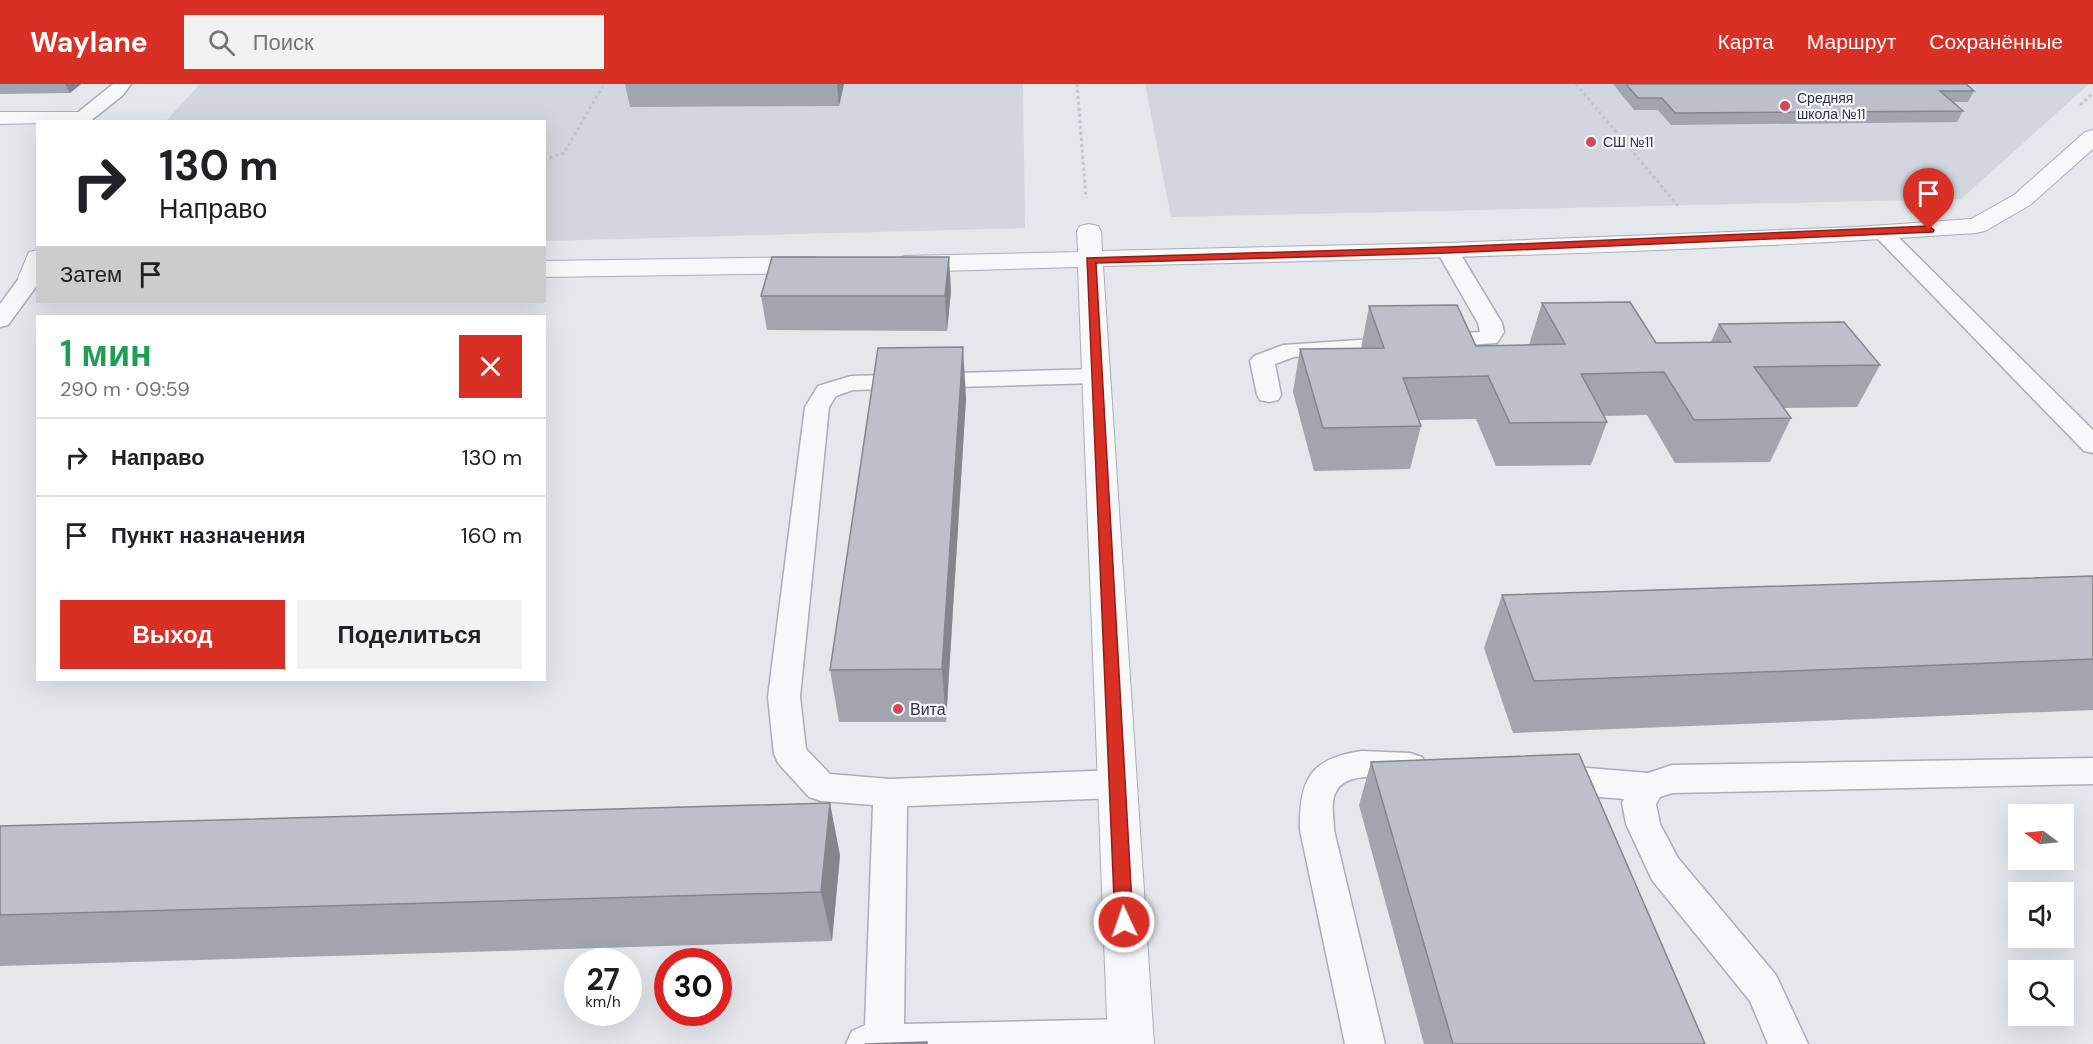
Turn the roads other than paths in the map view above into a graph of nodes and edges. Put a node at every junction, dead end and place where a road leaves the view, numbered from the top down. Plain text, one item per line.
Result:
1 (122, 84) edge
2 (0, 118) edge
3 (81, 120) edge
4 (2093, 137) edge
5 (1882, 232) junction
6 (1090, 246) junction
7 (1447, 250) junction
8 (877, 264) edge
9 (842, 265) edge
10 (546, 269) edge
11 (35, 271) edge
12 (0, 320) edge
13 (1097, 376) junction
14 (1269, 395) dead end
15 (2093, 444) edge
16 (1440, 769) edge
17 (2093, 771) edge
18 (1521, 776) edge
19 (1117, 784) junction
20 (1648, 787) junction
21 (890, 793) junction
22 (1130, 1041) edge
23 (884, 1043) edge
24 (866, 1044) edge
25 (1365, 1044) edge
26 (1788, 1044) edge

1 - 3 lane
2 - 3 street
4 - 5 street
5 - 7 street
5 - 15 lane
6 - 7 street
6 - 8 street
6 - 13 street
7 - 14 lane
9 - 10 street
11 - 12 lane
13 - 19 street
13 - 21 lane
16 - 25 lane
17 - 20 lane
18 - 20 lane
19 - 21 lane
19 - 22 street
20 - 26 lane
21 - 23 lane
22 - 23 lane
23 - 24 lane

